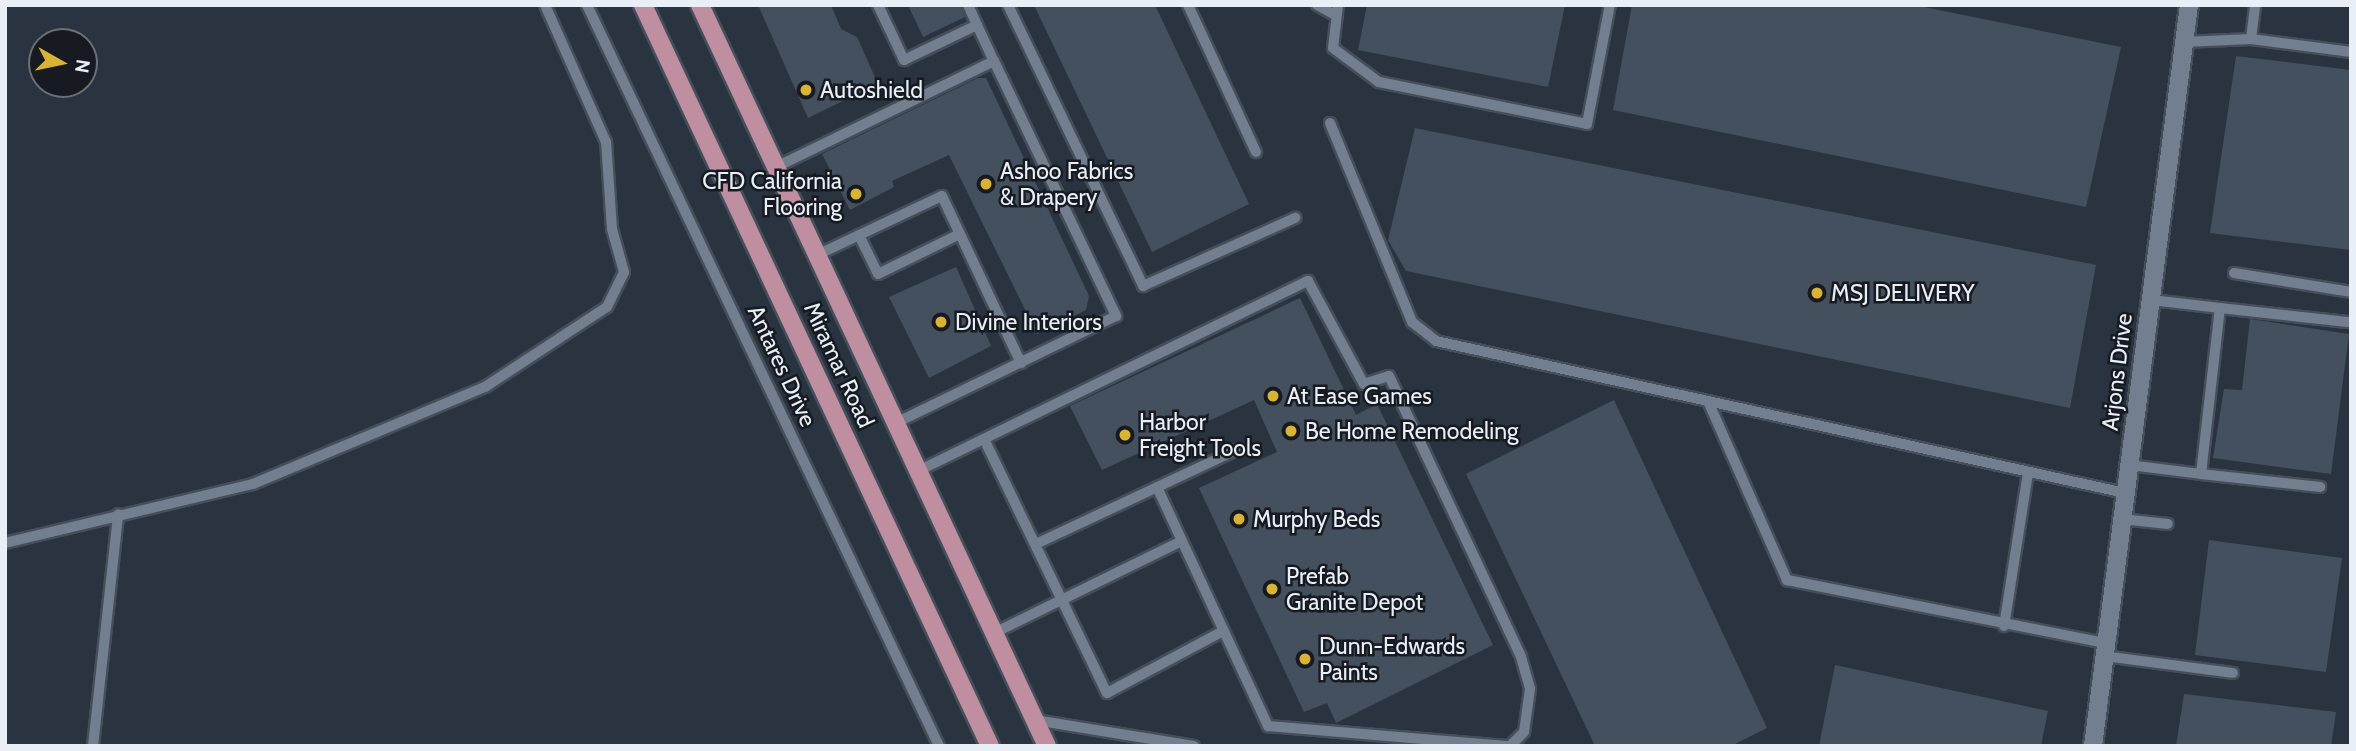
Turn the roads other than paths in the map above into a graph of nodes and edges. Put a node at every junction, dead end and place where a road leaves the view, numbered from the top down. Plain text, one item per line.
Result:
1 (545, 5) edge
2 (587, 5) edge
3 (643, 5) edge
4 (700, 5) edge
5 (878, 5) edge
6 (968, 5) edge
7 (1007, 5) edge
8 (1188, 5) edge
9 (1317, 5) edge
10 (1610, 5) edge
11 (2189, 5) edge
12 (2255, 5) edge
13 (1336, 10) edge
14 (977, 25) junction
15 (2251, 39) junction
16 (2185, 42) junction
17 (2351, 52) edge
18 (995, 61) junction
19 (1330, 123) dead end
20 (1255, 152) dead end
21 (776, 167) junction
22 (1295, 218) dead end
23 (960, 234) junction
24 (859, 235) junction
25 (817, 255) junction
26 (2234, 274) dead end
27 (2351, 292) edge
28 (2151, 300) junction
29 (2220, 307) junction
30 (2347, 322) dead end
31 (1021, 363) junction
32 (1708, 401) junction
33 (896, 423) junction
34 (984, 439) junction
35 (1239, 449) dead end
36 (2129, 465) junction
37 (918, 471) junction
38 (2028, 472) junction
39 (2201, 474) junction
40 (1157, 487) junction
41 (2320, 487) dead end
42 (2125, 493) junction
43 (118, 514) junction
44 (2122, 519) junction
45 (2168, 524) dead end
46 (1182, 541) junction
47 (1038, 542) junction
48 (5, 543) edge
49 (1063, 599) junction
50 (2004, 626) junction
51 (1223, 631) junction
52 (994, 633) junction
53 (2105, 649) junction
54 (2233, 673) dead end
55 (1034, 719) junction
56 (93, 746) edge
57 (939, 746) edge
58 (990, 746) edge
59 (1047, 746) edge
60 (1194, 746) edge
61 (1508, 746) edge
62 (2093, 746) edge

1 - 43 lane
2 - 57 lane, Antares Drive
3 - 58 main road, Miramar Road
4 - 21 main road, Miramar Road
5 - 14 lane
6 - 14 lane
7 - 22 lane
8 - 20 lane
9 - 13 lane
10 - 13 lane
11 - 16 street, Arjons Drive
12 - 15 lane
14 - 18 lane
15 - 16 lane
15 - 17 lane
16 - 28 street, Arjons Drive
18 - 21 lane
18 - 31 lane
19 - 32 lane
21 - 25 main road, Miramar Road
23 - 24 lane
23 - 24 lane
23 - 31 lane
24 - 25 lane
25 - 33 main road, Miramar Road
26 - 27 lane
28 - 29 lane
28 - 36 street, Arjons Drive
29 - 30 lane
29 - 39 lane
31 - 33 lane
32 - 38 lane
32 - 50 lane
33 - 37 main road, Miramar Road
34 - 37 lane
34 - 47 lane
34 - 61 lane
35 - 40 lane
36 - 39 lane
36 - 42 street, Arjons Drive
37 - 52 main road, Miramar Road
38 - 42 lane
38 - 50 lane
39 - 41 lane
40 - 46 lane
40 - 47 lane
42 - 44 street, Arjons Drive
43 - 48 lane
43 - 56 lane
44 - 45 lane
44 - 53 street, Arjons Drive
46 - 49 lane
46 - 51 lane
47 - 49 lane
49 - 51 lane
49 - 52 lane
50 - 53 lane
51 - 61 lane
52 - 55 main road, Miramar Road
53 - 54 lane
53 - 62 street, Arjons Drive
55 - 59 main road, Miramar Road
55 - 60 lane

